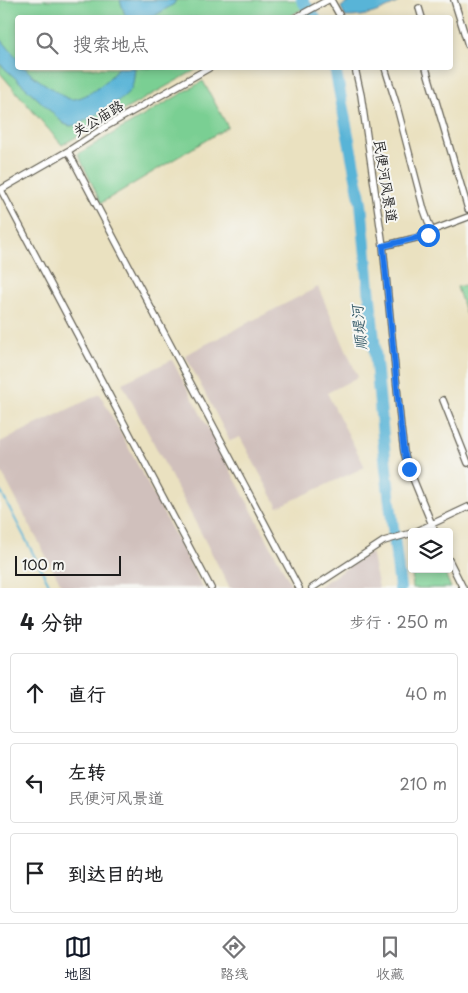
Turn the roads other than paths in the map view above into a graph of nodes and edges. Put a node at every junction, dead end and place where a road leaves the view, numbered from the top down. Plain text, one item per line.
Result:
1 (454, 0) edge
2 (328, 1) edge
3 (419, 8) dead end
4 (300, 15) edge
5 (339, 15) edge
6 (421, 15) edge
7 (468, 45) edge
8 (205, 70) edge
9 (355, 70) edge
10 (387, 70) edge
11 (427, 70) edge
12 (68, 151) junction
13 (0, 190) edge
14 (468, 209) edge
15 (468, 217) edge
16 (432, 232) junction
17 (383, 246) junction
18 (443, 400) dead end
19 (468, 463) edge
20 (468, 507) edge
21 (432, 524) junction
22 (422, 528) edge
23 (434, 528) edge
24 (408, 534) edge
25 (453, 568) edge
26 (211, 588) edge
27 (300, 588) edge
28 (312, 588) edge
29 (463, 588) edge

1 - 7 street
2 - 4 street
2 - 5 street
3 - 6 street
8 - 12 street, 关公庙路
9 - 17 street, 民便河风景道
10 - 16 street
11 - 14 street
12 - 13 street, 关公庙路
12 - 27 street
13 - 26 street
15 - 16 street
16 - 17 street
17 - 21 street, 民便河风景道
18 - 19 street
20 - 21 street
21 - 22 street
21 - 23 street, 民便河风景道
24 - 28 street
25 - 29 street

